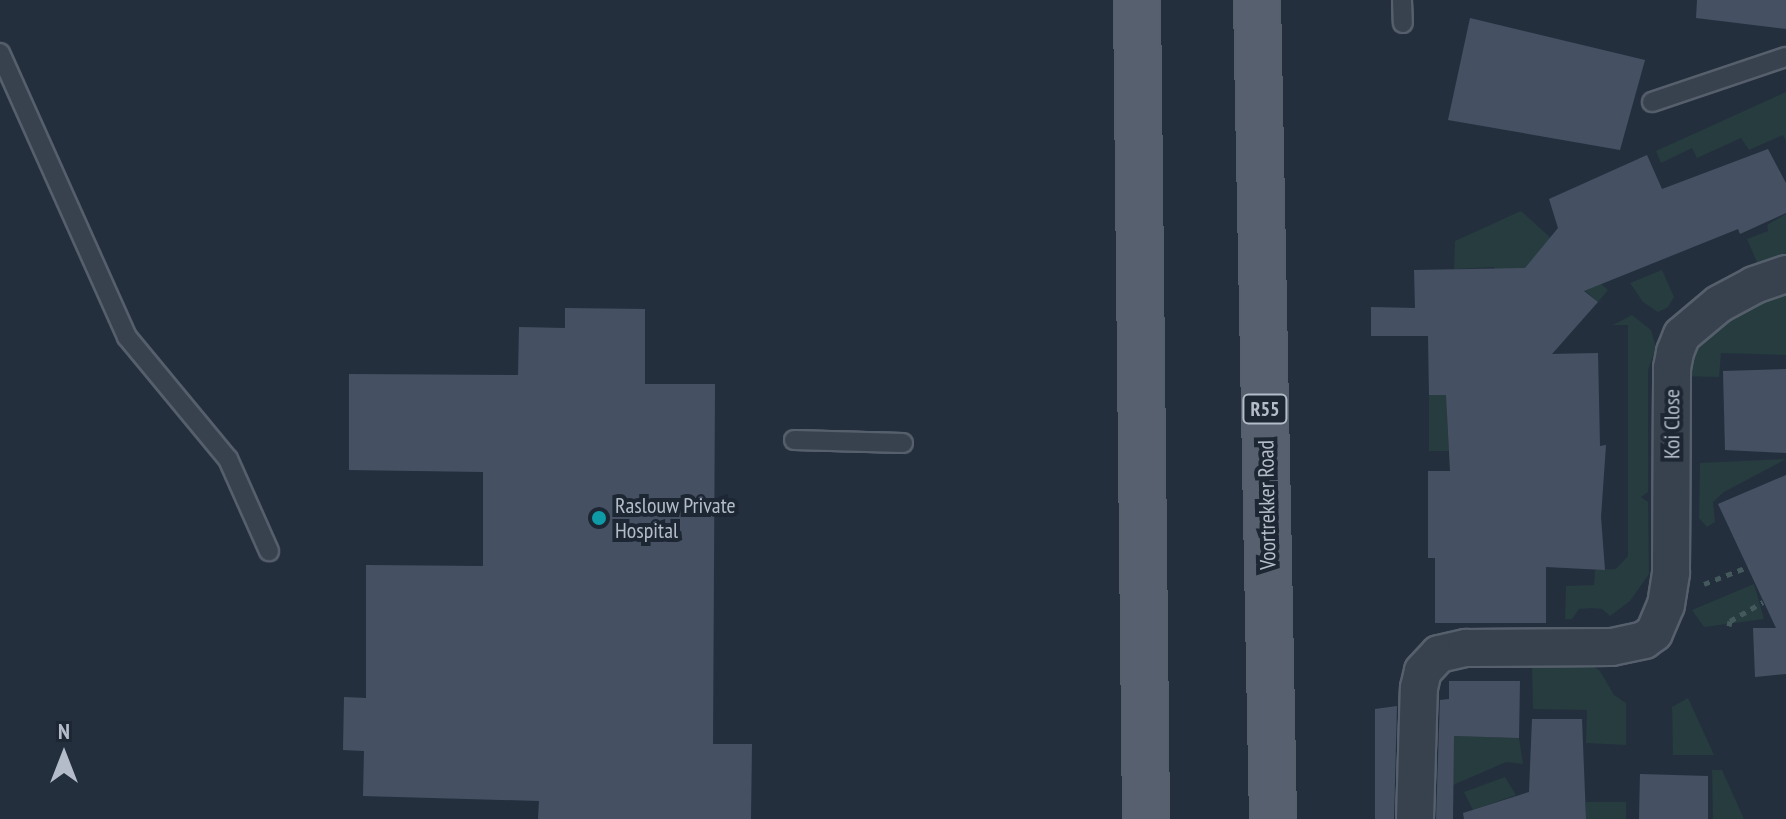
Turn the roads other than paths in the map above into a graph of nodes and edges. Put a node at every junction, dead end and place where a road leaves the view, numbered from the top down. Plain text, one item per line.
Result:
1 (1137, 0) edge
2 (1257, 0) edge
3 (1402, 0) edge
4 (1403, 23) dead end
5 (0, 53) edge
6 (1786, 57) edge
7 (1652, 102) dead end
8 (1786, 274) edge
9 (794, 440) dead end
10 (903, 443) dead end
11 (269, 551) dead end
12 (1146, 819) edge
13 (1273, 819) edge
14 (1415, 819) edge

1 - 12 main road
2 - 13 main road, Voortrekker Road / R55
3 - 4 lane
5 - 11 lane
6 - 7 lane
8 - 14 street, Koi Close
9 - 10 lane

